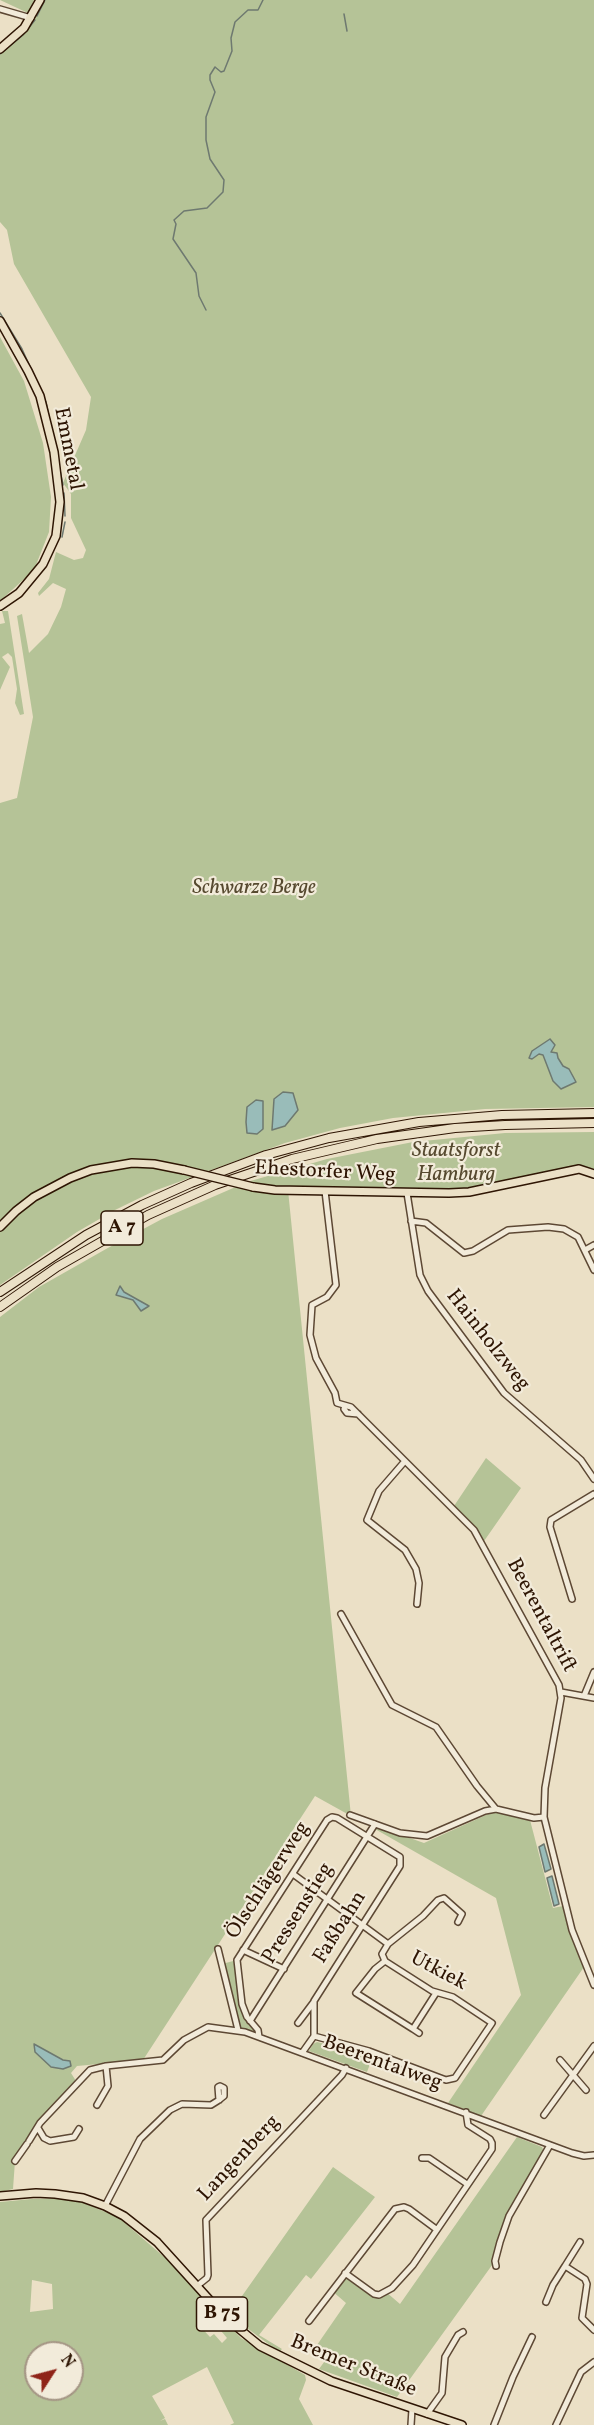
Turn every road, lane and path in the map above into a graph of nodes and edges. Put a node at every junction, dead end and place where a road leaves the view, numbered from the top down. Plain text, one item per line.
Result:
1 (40, 0) edge
2 (0, 9) edge
3 (31, 18) junction
4 (2, 48) edge
5 (0, 321) edge
6 (0, 606) edge
7 (594, 1113) edge
8 (594, 1123) edge
9 (594, 1174) edge
10 (325, 1191) junction
11 (407, 1193) junction
12 (411, 1221) junction
13 (0, 1227) edge
14 (594, 1245) edge
15 (585, 1250) junction
16 (594, 1270) edge
17 (0, 1292) edge
18 (0, 1307) edge
19 (405, 1461) junction
20 (594, 1479) edge
21 (594, 1494) edge
22 (572, 1599) dead end
23 (417, 1604) dead end
24 (341, 1614) dead end
25 (594, 1671) edge
26 (561, 1692) junction
27 (584, 1695) junction
28 (594, 1698) edge
29 (496, 1809) junction
30 (350, 1815) dead end
31 (544, 1817) junction
32 (375, 1824) junction
33 (368, 1836) junction
34 (293, 1874) junction
35 (327, 1900) junction
36 (458, 1922) dead end
37 (362, 1926) junction
38 (388, 1944) junction
39 (218, 1949) dead end
40 (243, 1950) junction
41 (385, 1961) junction
42 (284, 1969) junction
43 (594, 1985) edge
44 (436, 1993) junction
45 (314, 2001) junction
46 (250, 2021) junction
47 (298, 2023) dead end
48 (413, 2029) junction
49 (238, 2030) junction
50 (419, 2033) dead end
51 (314, 2036) junction
52 (259, 2037) junction
53 (594, 2046) edge
54 (302, 2053) junction
55 (560, 2060) dead end
56 (106, 2066) junction
57 (346, 2068) junction
58 (572, 2076) junction
59 (586, 2090) dead end
60 (219, 2100) dead end
61 (98, 2105) dead end
62 (466, 2112) junction
63 (544, 2115) dead end
64 (38, 2128) junction
65 (79, 2129) dead end
66 (550, 2145) junction
67 (594, 2155) edge
68 (422, 2158) dead end
69 (15, 2161) dead end
70 (467, 2184) junction
71 (0, 2196) edge
72 (105, 2206) junction
73 (436, 2229) junction
74 (580, 2242) dead end
75 (496, 2266) dead end
76 (565, 2266) junction
77 (345, 2272) junction
78 (197, 2286) junction
79 (546, 2302) dead end
80 (309, 2321) dead end
81 (594, 2330) edge
82 (463, 2332) dead end
83 (532, 2337) dead end
84 (594, 2362) edge
85 (586, 2369) junction
86 (594, 2372) edge
87 (412, 2409) junction
88 (427, 2414) junction
89 (411, 2425) edge
90 (462, 2425) edge
91 (494, 2425) edge
92 (556, 2425) edge

1 - 3 main road
2 - 3 street
3 - 4 main road
5 - 6 main road, Emmetal
7 - 17 highway, A 7
8 - 18 highway, A 7
9 - 11 main road, Ehestorfer Weg
10 - 11 main road, Ehestorfer Weg
10 - 13 main road, Ehestorfer Weg, bridge
10 - 19 street, Beerentaltrift
11 - 12 street, Hainholzweg
12 - 15 street
12 - 20 street, Hainholzweg
14 - 15 street
15 - 16 street
19 - 23 street
19 - 26 street, Beerentaltrift
21 - 22 street
24 - 29 street
25 - 27 street
26 - 27 street
26 - 31 street, Beerentaltrift
27 - 28 street
29 - 31 street
29 - 32 street
30 - 32 street
31 - 43 street, Beerentaltrift
32 - 33 street, Pressenstieg
33 - 34 street, Ölschlägerweg
33 - 35 street, Pressenstieg
33 - 37 street, Faßbahn
34 - 35 street
34 - 40 street, Ölschlägerweg
35 - 37 street
35 - 42 street, Pressenstieg
36 - 38 street
37 - 38 street
37 - 45 street, Faßbahn
38 - 41 street, Utkiek
39 - 49 street
40 - 42 street
40 - 46 street, Ölschlägerweg
41 - 44 street, Utkiek
41 - 48 street
42 - 46 street, Pressenstieg
44 - 48 street
44 - 51 street, Utkiek
45 - 47 street, Faßbahn
45 - 51 street
46 - 52 street, Ölschlägerweg
48 - 50 street
49 - 52 street, Beerentalweg
49 - 56 street, Beerentalweg
51 - 54 street
52 - 54 street, Beerentalweg
53 - 58 street
54 - 57 street, Beerentalweg
55 - 58 street
56 - 61 street
56 - 64 street
57 - 62 street, Beerentalweg
57 - 78 street, Langenberg
58 - 59 street
58 - 63 street
60 - 72 street
62 - 66 street, Beerentalweg
62 - 70 street
64 - 65 street
64 - 69 street
66 - 67 street, Beerentalweg
66 - 75 street
68 - 70 street
70 - 73 street
71 - 72 main road, Bremer Straße / B 75
72 - 78 main road, Bremer Straße / B 75
73 - 77 street
73 - 77 street
74 - 76 street
76 - 79 street
76 - 81 street
77 - 80 street
78 - 87 main road, Bremer Straße / B 75
82 - 88 street
83 - 91 street
84 - 85 street
85 - 86 street
85 - 92 street
87 - 88 main road, Bremer Straße / B 75
87 - 89 street
88 - 90 main road, Bremer Straße / B 75

